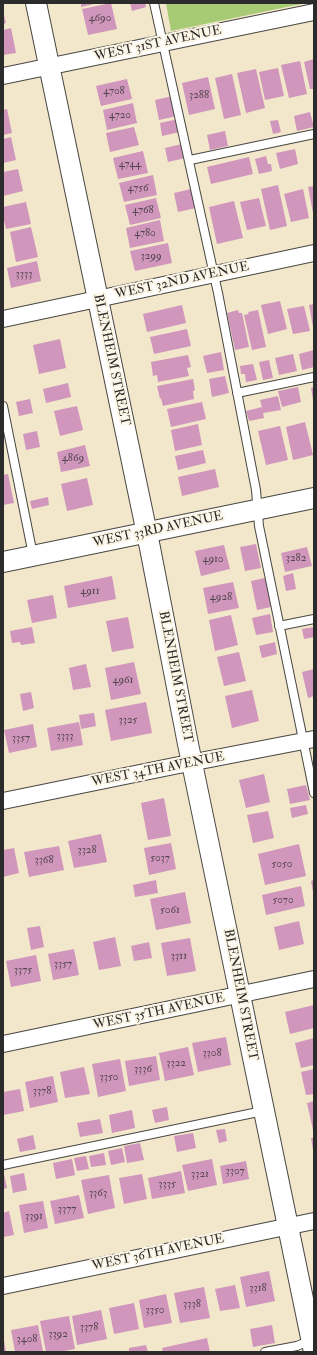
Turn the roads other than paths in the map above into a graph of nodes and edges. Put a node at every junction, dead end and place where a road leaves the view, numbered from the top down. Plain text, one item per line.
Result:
1 (36, 3) edge
2 (154, 3) edge
3 (314, 12) edge
4 (162, 43) junction
5 (50, 67) junction
6 (3, 76) edge
7 (314, 134) edge
8 (190, 160) junction
9 (314, 253) edge
10 (214, 274) junction
11 (99, 299) junction
12 (3, 319) edge
13 (314, 377) edge
14 (237, 393) junction
15 (3, 406) edge
16 (6, 438) edge
17 (314, 498) edge
18 (257, 510) junction
19 (147, 532) junction
20 (33, 556) junction
21 (3, 562) edge
22 (314, 619) edge
23 (279, 626) junction
24 (309, 740) edge
25 (192, 763) junction
26 (314, 793) edge
27 (3, 801) edge
28 (314, 979) edge
29 (240, 994) junction
30 (3, 1044) edge
31 (263, 1111) junction
32 (3, 1165) edge
33 (314, 1221) edge
34 (288, 1226) junction
35 (3, 1286) edge
36 (312, 1346) edge
37 (265, 1352) edge

1 - 5 street, BLENHEIM STREET
2 - 4 lane
3 - 4 street, WEST 31ST AVENUE
4 - 5 street, WEST 31ST AVENUE
4 - 8 lane
5 - 6 street, WEST 31ST AVENUE
5 - 11 street, BLENHEIM STREET
7 - 8 lane
8 - 10 lane
9 - 10 street, WEST 32ND AVENUE
10 - 11 street, WEST 32ND AVENUE
10 - 14 lane
11 - 12 street, WEST 32ND AVENUE
11 - 19 street, BLENHEIM STREET
13 - 14 lane
14 - 18 lane
15 - 16 lane
16 - 20 lane
17 - 18 street, WEST 33RD AVENUE
18 - 19 street, WEST 33RD AVENUE
18 - 23 lane
19 - 20 street, WEST 33RD AVENUE
19 - 25 street, BLENHEIM STREET
20 - 21 street, WEST 33RD AVENUE
22 - 23 lane
23 - 24 lane
24 - 25 street, WEST 34TH AVENUE
24 - 26 lane
25 - 27 street, WEST 34TH AVENUE
25 - 29 street, BLENHEIM STREET
28 - 29 street, WEST 35TH AVENUE
29 - 30 street, WEST 35TH AVENUE
29 - 31 street, BLENHEIM STREET
31 - 32 lane
31 - 34 street, BLENHEIM STREET
33 - 34 street, WEST 36TH AVENUE
34 - 35 street, WEST 36TH AVENUE
34 - 36 street, BLENHEIM STREET
36 - 37 lane

